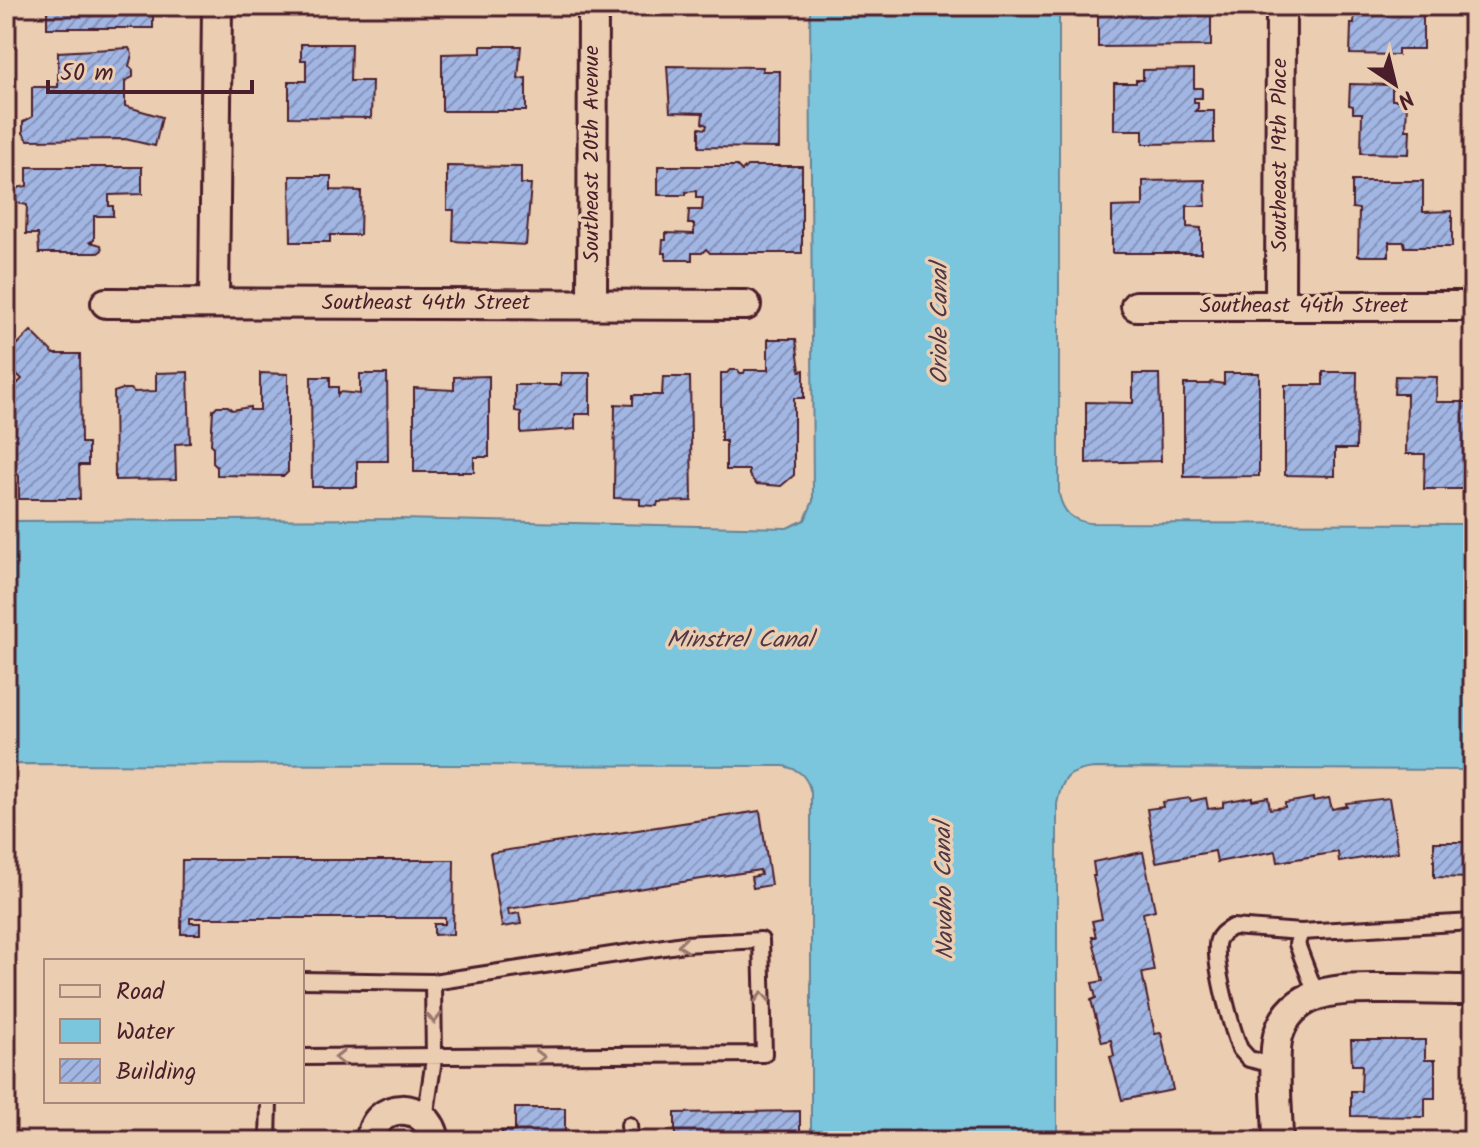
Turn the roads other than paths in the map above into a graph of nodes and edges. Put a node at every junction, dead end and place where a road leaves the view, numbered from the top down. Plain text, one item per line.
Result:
1 (217, 6) edge
2 (593, 6) edge
3 (1281, 6) edge
4 (214, 301) junction
5 (106, 303) dead end
6 (592, 303) junction
7 (1280, 304) junction
8 (746, 305) dead end
9 (1136, 306) dead end
10 (1473, 306) edge
11 (1473, 922) edge
12 (1301, 932) junction
13 (304, 980) edge
14 (433, 982) junction
15 (1473, 990) edge
16 (1308, 998) junction
17 (304, 1057) edge
18 (434, 1059) junction
19 (1277, 1066) junction
20 (269, 1103) edge
21 (629, 1125) dead end
22 (430, 1130) edge
23 (268, 1141) edge
24 (371, 1141) edge
25 (630, 1141) edge
26 (1278, 1141) edge

1 - 4 street
2 - 6 street, Southeast 20th Avenue
3 - 7 street, Southeast 19th Place
4 - 5 street, Southeast 44th Street
4 - 6 street, Southeast 44th Street
6 - 8 street, Southeast 44th Street
7 - 9 street, Southeast 44th Street
7 - 10 street, Southeast 44th Street
11 - 12 lane
12 - 16 lane
12 - 19 lane
13 - 14 lane
14 -> 18 lane
18 -> 14 lane
15 - 16 street
16 - 19 street
18 -> 17 lane
18 - 22 lane
19 - 26 street
20 - 23 lane
21 - 25 lane
22 - 24 street

